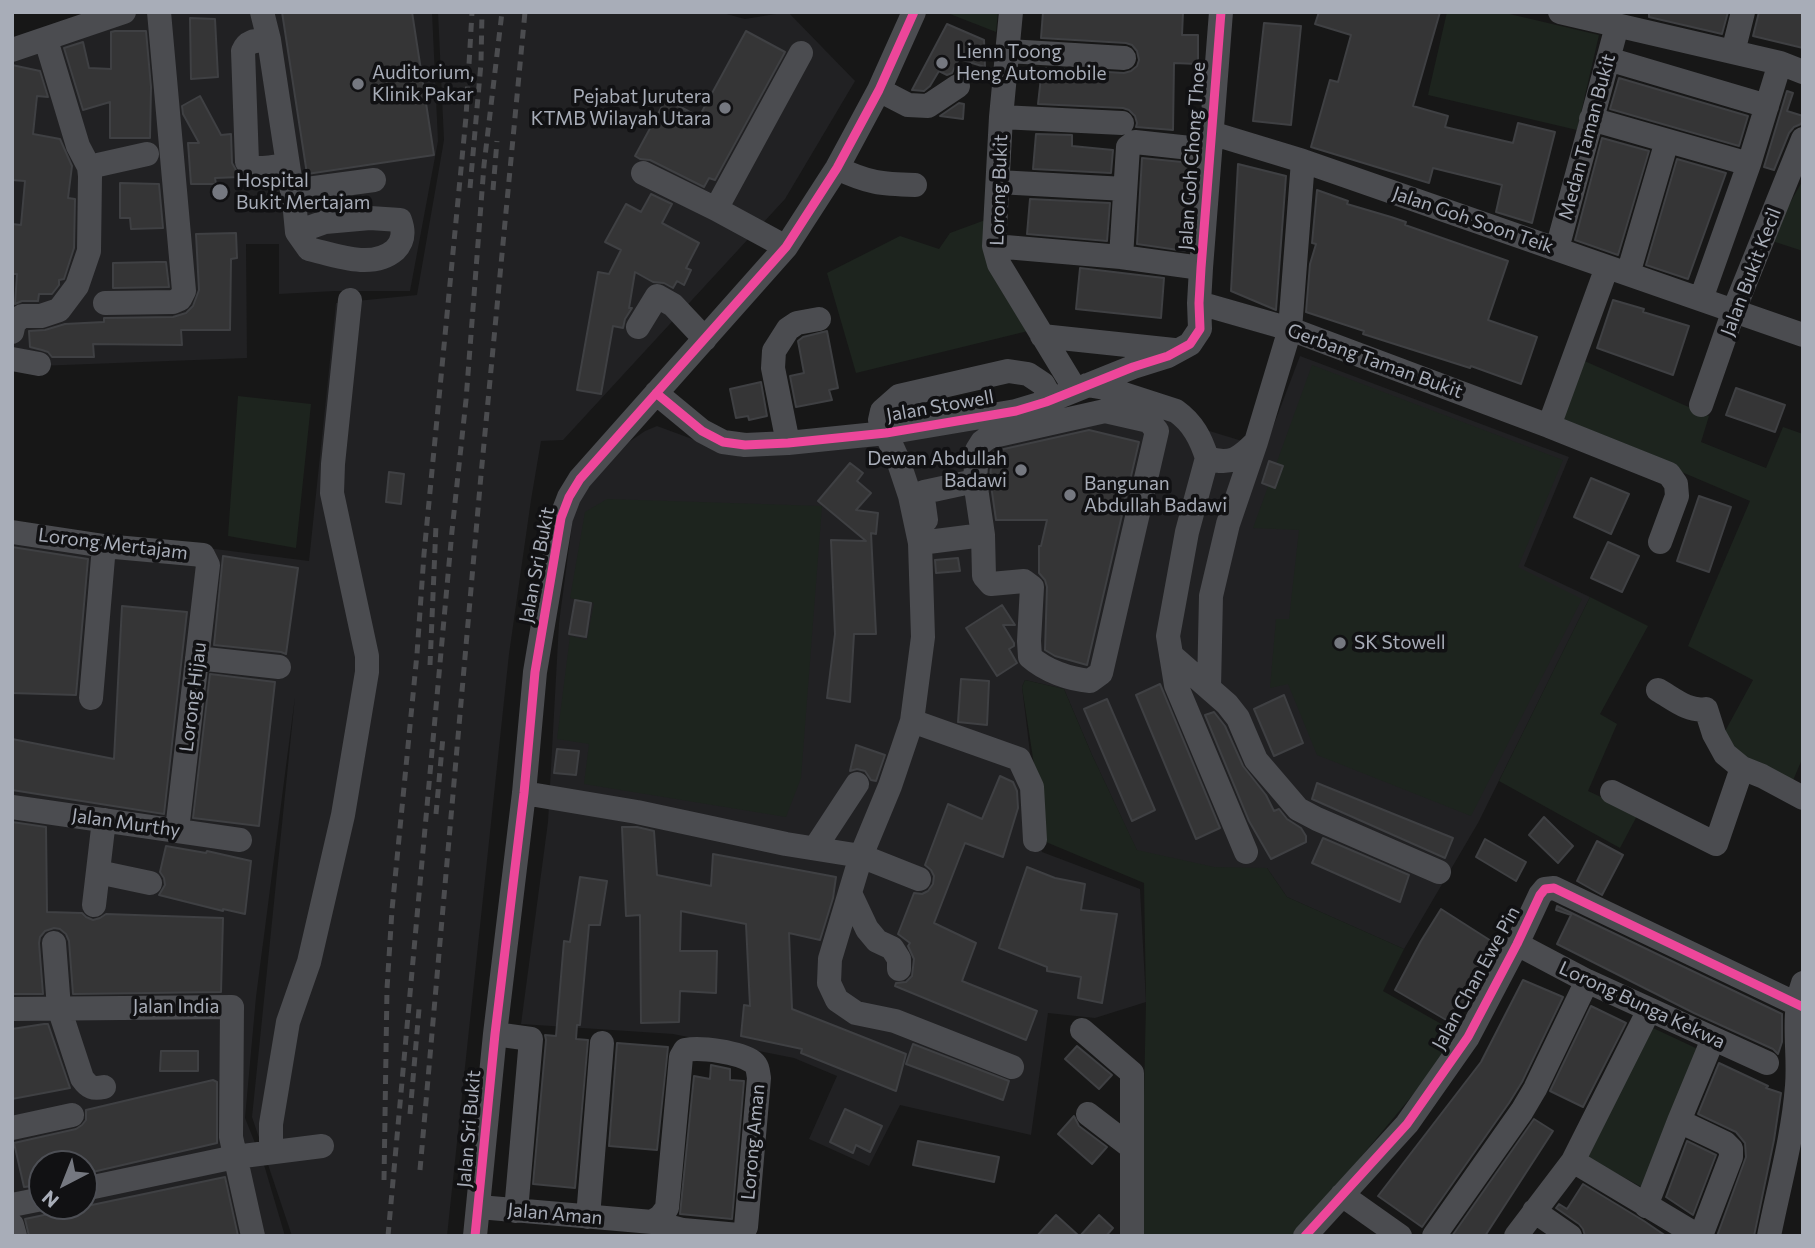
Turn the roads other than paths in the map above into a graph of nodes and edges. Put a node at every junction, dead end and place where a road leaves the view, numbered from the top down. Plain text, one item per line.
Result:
1 (124, 12) edge
2 (159, 12) edge
3 (262, 12) edge
4 (914, 12) edge
5 (1011, 12) edge
6 (1221, 12) edge
7 (1560, 12) edge
8 (1743, 12) edge
9 (1617, 26) junction
10 (46, 40) junction
11 (269, 40) junction
12 (12, 50) edge
13 (1008, 51) junction
14 (801, 52) dead end
15 (1733, 52) junction
16 (1124, 58) dead end
17 (1608, 59) junction
18 (1791, 68) edge
19 (958, 86) dead end
20 (880, 90) junction
21 (1766, 106) junction
22 (1002, 117) junction
23 (1591, 119) junction
24 (1122, 123) dead end
25 (1803, 139) edge
26 (1210, 141) junction
27 (1667, 141) junction
28 (146, 153) dead end
29 (1303, 160) junction
30 (1749, 164) junction
31 (288, 165) junction
32 (89, 167) junction
33 (837, 168) junction
34 (643, 173) dead end
35 (374, 180) dead end
36 (998, 182) junction
37 (915, 185) dead end
38 (1125, 189) junction
39 (292, 191) junction
40 (716, 209) junction
41 (297, 232) dead end
42 (994, 246) junction
43 (786, 247) junction
44 (1557, 249) junction
45 (1121, 257) junction
46 (1201, 268) junction
47 (1618, 270) junction
48 (1700, 299) junction
49 (350, 300) dead end
50 (105, 303) dead end
51 (1199, 303) junction
52 (1734, 310) junction
53 (819, 319) dead end
54 (638, 327) dead end
55 (1290, 328) junction
56 (12, 332) edge
57 (1803, 335) edge
58 (1042, 336) junction
59 (705, 340) junction
60 (1178, 351) junction
61 (12, 359) edge
62 (39, 364) dead end
63 (1081, 387) junction
64 (656, 393) junction
65 (1052, 400) junction
66 (1701, 405) dead end
67 (1549, 426) junction
68 (886, 433) junction
69 (1256, 442) junction
70 (788, 443) junction
71 (1207, 458) junction
72 (975, 481) junction
73 (12, 532) edge
74 (983, 534) junction
75 (924, 542) junction
76 (1660, 542) dead end
77 (104, 545) junction
78 (208, 565) joint
79 (1171, 655) junction
80 (197, 659) junction
81 (279, 667) dead end
82 (1209, 688) junction
83 (1658, 691) dead end
84 (91, 698) dead end
85 (912, 721) junction
86 (1742, 768) junction
87 (858, 784) dead end
88 (1612, 792) dead end
89 (524, 793) junction
90 (1803, 798) edge
91 (12, 807) edge
92 (104, 820) junction
93 (177, 830) junction
94 (240, 840) dead end
95 (1035, 840) dead end
96 (815, 848) junction
97 (1246, 852) dead end
98 (861, 856) junction
99 (98, 872) junction
100 (1439, 872) dead end
101 (919, 879) dead end
102 (150, 883) dead end
103 (850, 893) junction
104 (94, 905) dead end
105 (54, 943) dead end
106 (1517, 944) junction
107 (899, 970) dead end
108 (1587, 981) junction
109 (1801, 998) edge
110 (58, 1008) junction
111 (12, 1009) edge
112 (1649, 1010) junction
113 (1082, 1030) dead end
114 (495, 1034) junction
115 (1713, 1039) junction
116 (602, 1043) dead end
117 (1767, 1063) dead end
118 (1012, 1067) dead end
119 (104, 1087) dead end
120 (1087, 1114) dead end
121 (72, 1115) dead end
122 (1679, 1121) junction
123 (12, 1128) edge
124 (322, 1146) dead end
125 (1131, 1147) junction
126 (271, 1151) junction
127 (235, 1157) junction
128 (1573, 1161) junction
129 (98, 1186) edge
130 (1342, 1195) junction
131 (13, 1205) edge
132 (1646, 1206) junction
133 (479, 1207) junction
134 (516, 1211) junction
135 (1534, 1211) junction
136 (659, 1215) junction
137 (588, 1217) junction
138 (15, 1236) edge
139 (253, 1236) edge
140 (475, 1236) edge
141 (1132, 1236) edge
142 (1305, 1236) edge
143 (1400, 1236) edge
144 (1434, 1236) edge
145 (1516, 1236) edge
146 (1570, 1236) edge
147 (1769, 1236) edge

1 - 10 street
2 - 50 street
3 - 11 street
4 - 20 street, Jalan Sri Bukit
5 - 13 street, Lorong Bukit
6 - 26 street, Jalan Goh Chong Thoe
7 - 9 street
8 - 15 street
9 - 15 street
9 - 17 street, Medan Taman Bukit
10 - 12 street
10 - 32 street
11 - 31 street
11 - 31 street
13 - 16 street
13 - 22 street, Lorong Bukit
14 - 40 street
15 - 18 street
17 - 21 street
17 - 23 street, Medan Taman Bukit
18 - 21 street, Jalan Bukit Kecil
19 - 20 street
20 - 33 street, Jalan Sri Bukit
21 - 30 street, Jalan Bukit Kecil
22 - 24 street
22 - 36 street, Lorong Bukit
23 - 27 street
23 - 44 street, Medan Taman Bukit
25 - 52 street, Jalan Bukit Kecil
26 - 29 street, Jalan Goh Soon Teik
26 - 38 street, Jalan Goh Soon Teik
26 - 46 street, Jalan Goh Chong Thoe
27 - 30 street
27 - 47 street
28 - 32 street
29 - 44 street, Jalan Goh Soon Teik
29 - 55 street
30 - 48 street, Jalan Bukit Kecil
31 - 39 street
32 - 56 street
33 - 37 street
33 - 43 street, Jalan Sri Bukit
34 - 40 street
35 - 39 street
36 - 38 street
36 - 42 street, Lorong Bukit
38 - 45 street
39 - 41 street
40 - 43 street
42 - 45 street
42 - 58 street, Lorong Bukit
43 - 59 street, Jalan Sri Bukit
44 - 47 street, Jalan Goh Soon Teik
45 - 46 street
46 - 51 street, Jalan Goh Chong Thoe
47 - 48 street, Jalan Goh Soon Teik
47 - 67 street
48 - 52 street, Jalan Goh Soon Teik
49 - 126 street
51 - 55 street, Gerbang Taman Bukit
51 - 60 street, Jalan Stowell
52 - 57 street, Jalan Goh Soon Teik
52 - 66 street, Jalan Bukit Kecil
53 - 70 street
54 - 59 street
55 - 67 street, Gerbang Taman Bukit
55 - 69 street
58 - 60 street
58 - 63 street, Lorong Bukit
59 - 64 street, Jalan Sri Bukit
60 - 63 street, Jalan Stowell
61 - 62 street
63 - 65 street, Jalan Stowell
63 - 71 street
64 - 70 street, Jalan Stowell
64 - 89 street, Jalan Sri Bukit
65 - 68 street, Jalan Stowell
65 - 68 street
67 - 76 street, Gerbang Taman Bukit
68 - 70 street, Jalan Stowell
68 - 75 street
69 - 71 street
69 - 82 street
71 - 79 street
72 - 74 street
72 - 74 street
72 - 75 street
73 - 77 street, Lorong Mertajam
74 - 75 street
75 - 85 street
77 - 78 street, Lorong Mertajam
77 - 84 street
78 - 80 street, Lorong Hijau
79 - 82 street
79 - 97 street
80 - 81 street
80 - 93 street, Lorong Hijau
82 - 100 street
83 - 86 street
85 - 95 street
85 - 98 street
86 - 88 street
86 - 90 street
87 - 96 street
89 - 96 street
89 - 114 street, Jalan Sri Bukit
91 - 92 street, Jalan Murthy
92 - 93 street, Jalan Murthy
92 - 99 street
93 - 94 street, Jalan Murthy
96 - 98 street
98 - 101 street
98 - 103 street
99 - 102 street
99 - 104 street
103 - 107 street
103 - 118 street
105 - 110 street
106 - 108 street, Lorong Bunga Kekwa
106 - 109 street, Jalan Chan Ewe Pin
106 - 130 street, Jalan Chan Ewe Pin
108 - 112 street, Lorong Bunga Kekwa
108 - 144 street
109 - 147 street
110 - 111 street, Jalan India
110 - 119 street
110 - 127 street, Jalan India
112 - 115 street, Lorong Bunga Kekwa
112 - 128 street
113 - 125 street
114 - 133 street, Jalan Sri Bukit
114 - 134 street
115 - 117 street, Lorong Bunga Kekwa
115 - 122 street
116 - 137 street
120 - 125 street
121 - 123 street
122 - 132 street
122 - 132 street
124 - 126 street
125 - 141 street
126 - 127 street
127 - 129 street
127 - 139 street
128 - 132 street
128 - 135 street
130 - 142 street, Jalan Chan Ewe Pin
130 - 143 street
131 - 138 street
133 - 134 street, Jalan Aman
133 - 140 street, Jalan Sri Bukit
134 - 137 street, Jalan Aman
135 - 145 street
135 - 146 street
136 - 136 street, Lorong Aman
136 - 137 street, Jalan Aman

